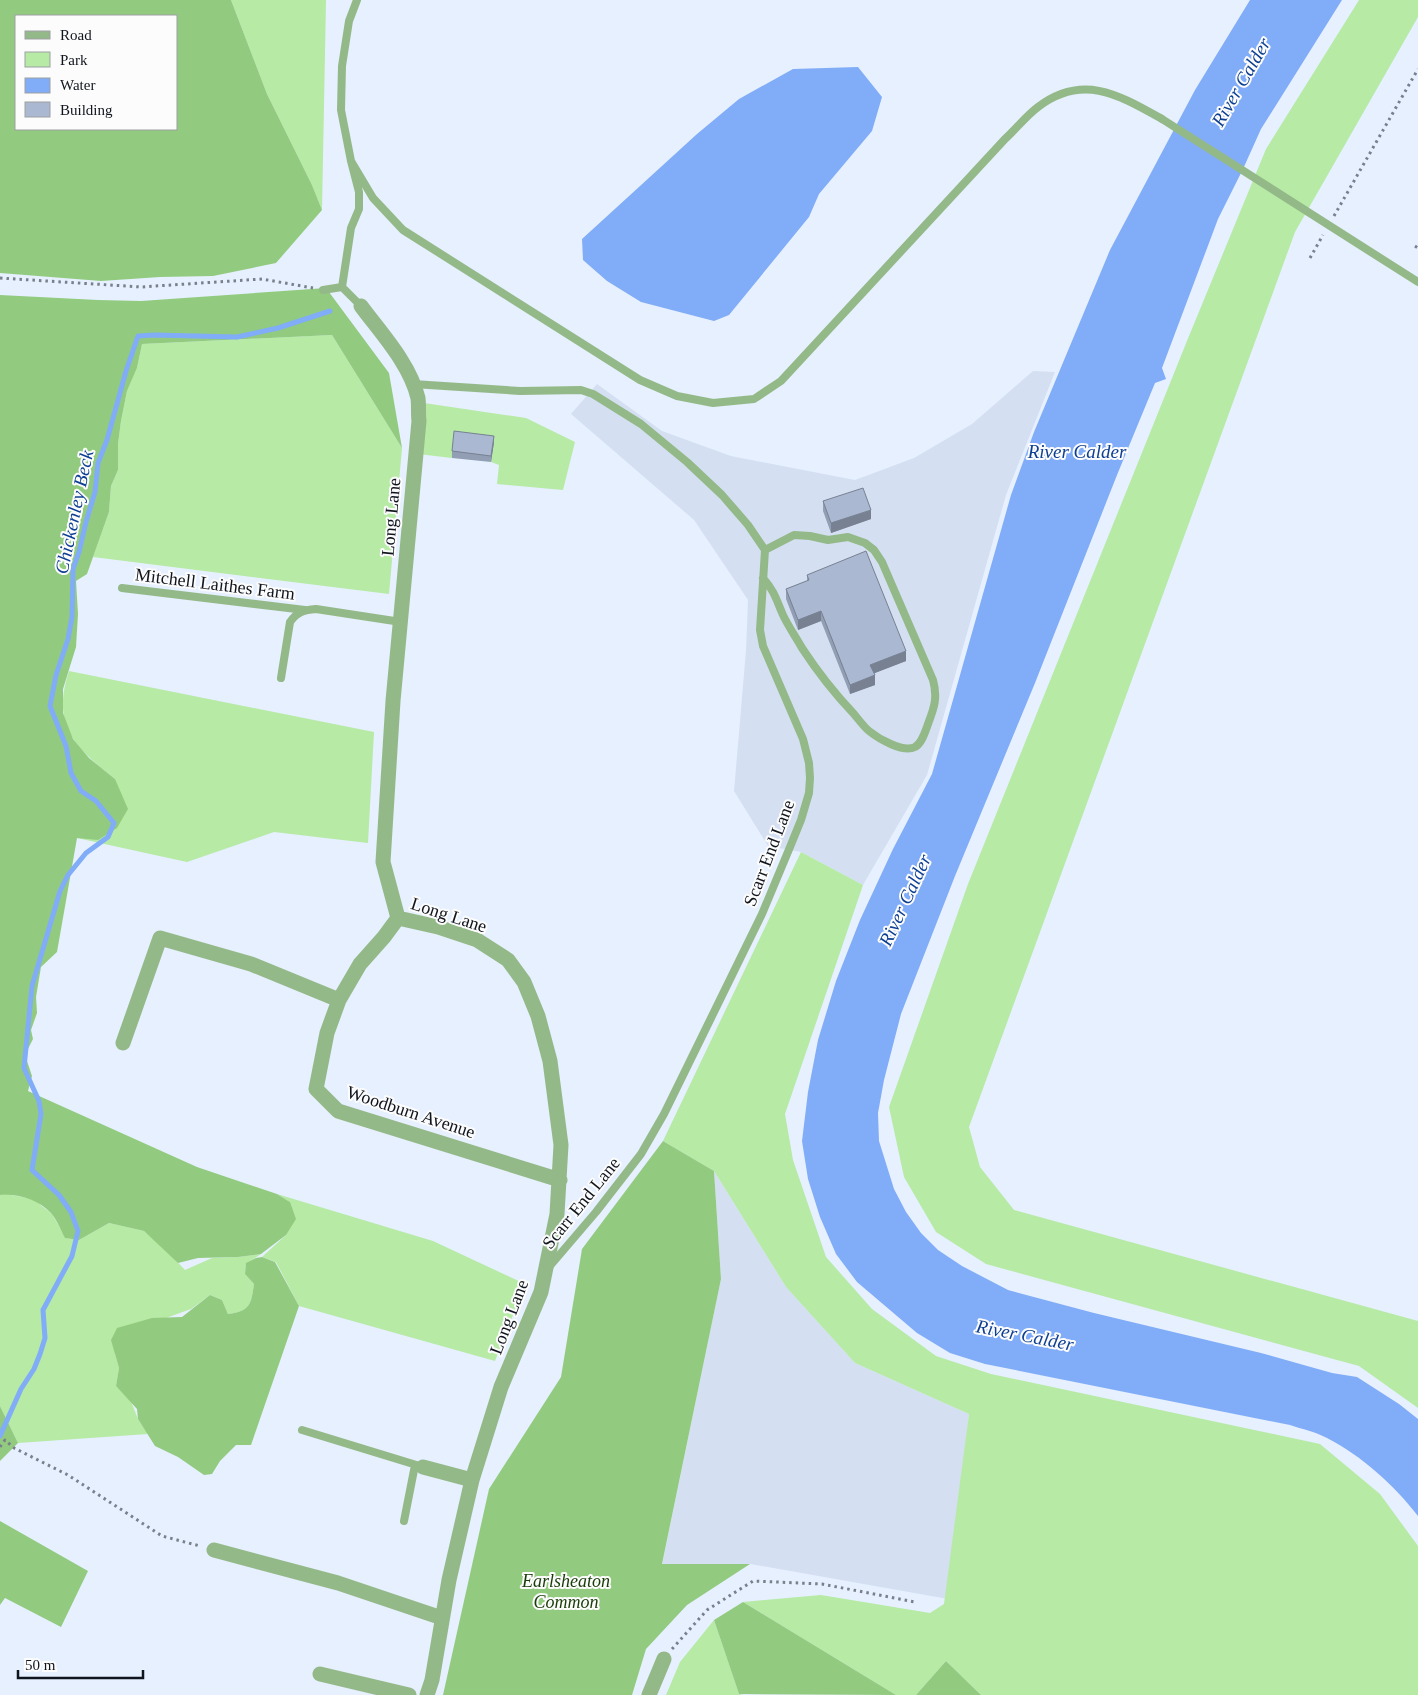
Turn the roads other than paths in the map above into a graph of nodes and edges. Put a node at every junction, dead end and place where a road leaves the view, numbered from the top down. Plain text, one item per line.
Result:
1 (357, 0) edge
2 (351, 161) junction
3 (1418, 282) edge
4 (342, 287) junction
5 (323, 290) road end
6 (360, 306) joint
7 (414, 384) junction
8 (765, 550) junction
9 (763, 578) junction
10 (122, 588) dead end
11 (305, 610) junction
12 (401, 622) junction
13 (281, 678) dead end
14 (398, 918) junction
15 (339, 1000) junction
16 (123, 1042) dead end
17 (560, 1180) junction
18 (546, 1270) junction
19 (302, 1430) dead end
20 (419, 1466) junction
21 (472, 1480) junction
22 (404, 1521) dead end
23 (214, 1550) road end
24 (442, 1618) junction
25 (664, 1659) road end
26 (320, 1674) dead end
27 (409, 1695) edge
28 (427, 1695) edge
29 (649, 1695) edge

1 - 2 lane
2 - 3 lane, bridge
2 - 4 lane
4 - 5 lane
4 - 6 lane, Long Lane
6 - 7 street, Long Lane
7 - 8 lane
7 - 12 street, Long Lane
8 - 9 lane, Scarr End Lane
8 - 9 lane
9 - 18 lane, Scarr End Lane
10 - 11 lane, Mitchell Laithes Farm
11 - 12 lane, Mitchell Laithes Farm
11 - 13 lane, Mitchell Laithes Farm
12 - 14 street, Long Lane
14 - 15 street, Woodburn Avenue
14 - 17 street, Long Lane
15 - 16 street
15 - 17 street, Woodburn Avenue
17 - 18 street, Long Lane
18 - 21 street, Long Lane
19 - 20 lane
20 - 21 street
20 - 22 lane
21 - 24 street, Long Lane
23 - 24 street
24 - 28 street, Long Lane
25 - 29 street
26 - 27 street

